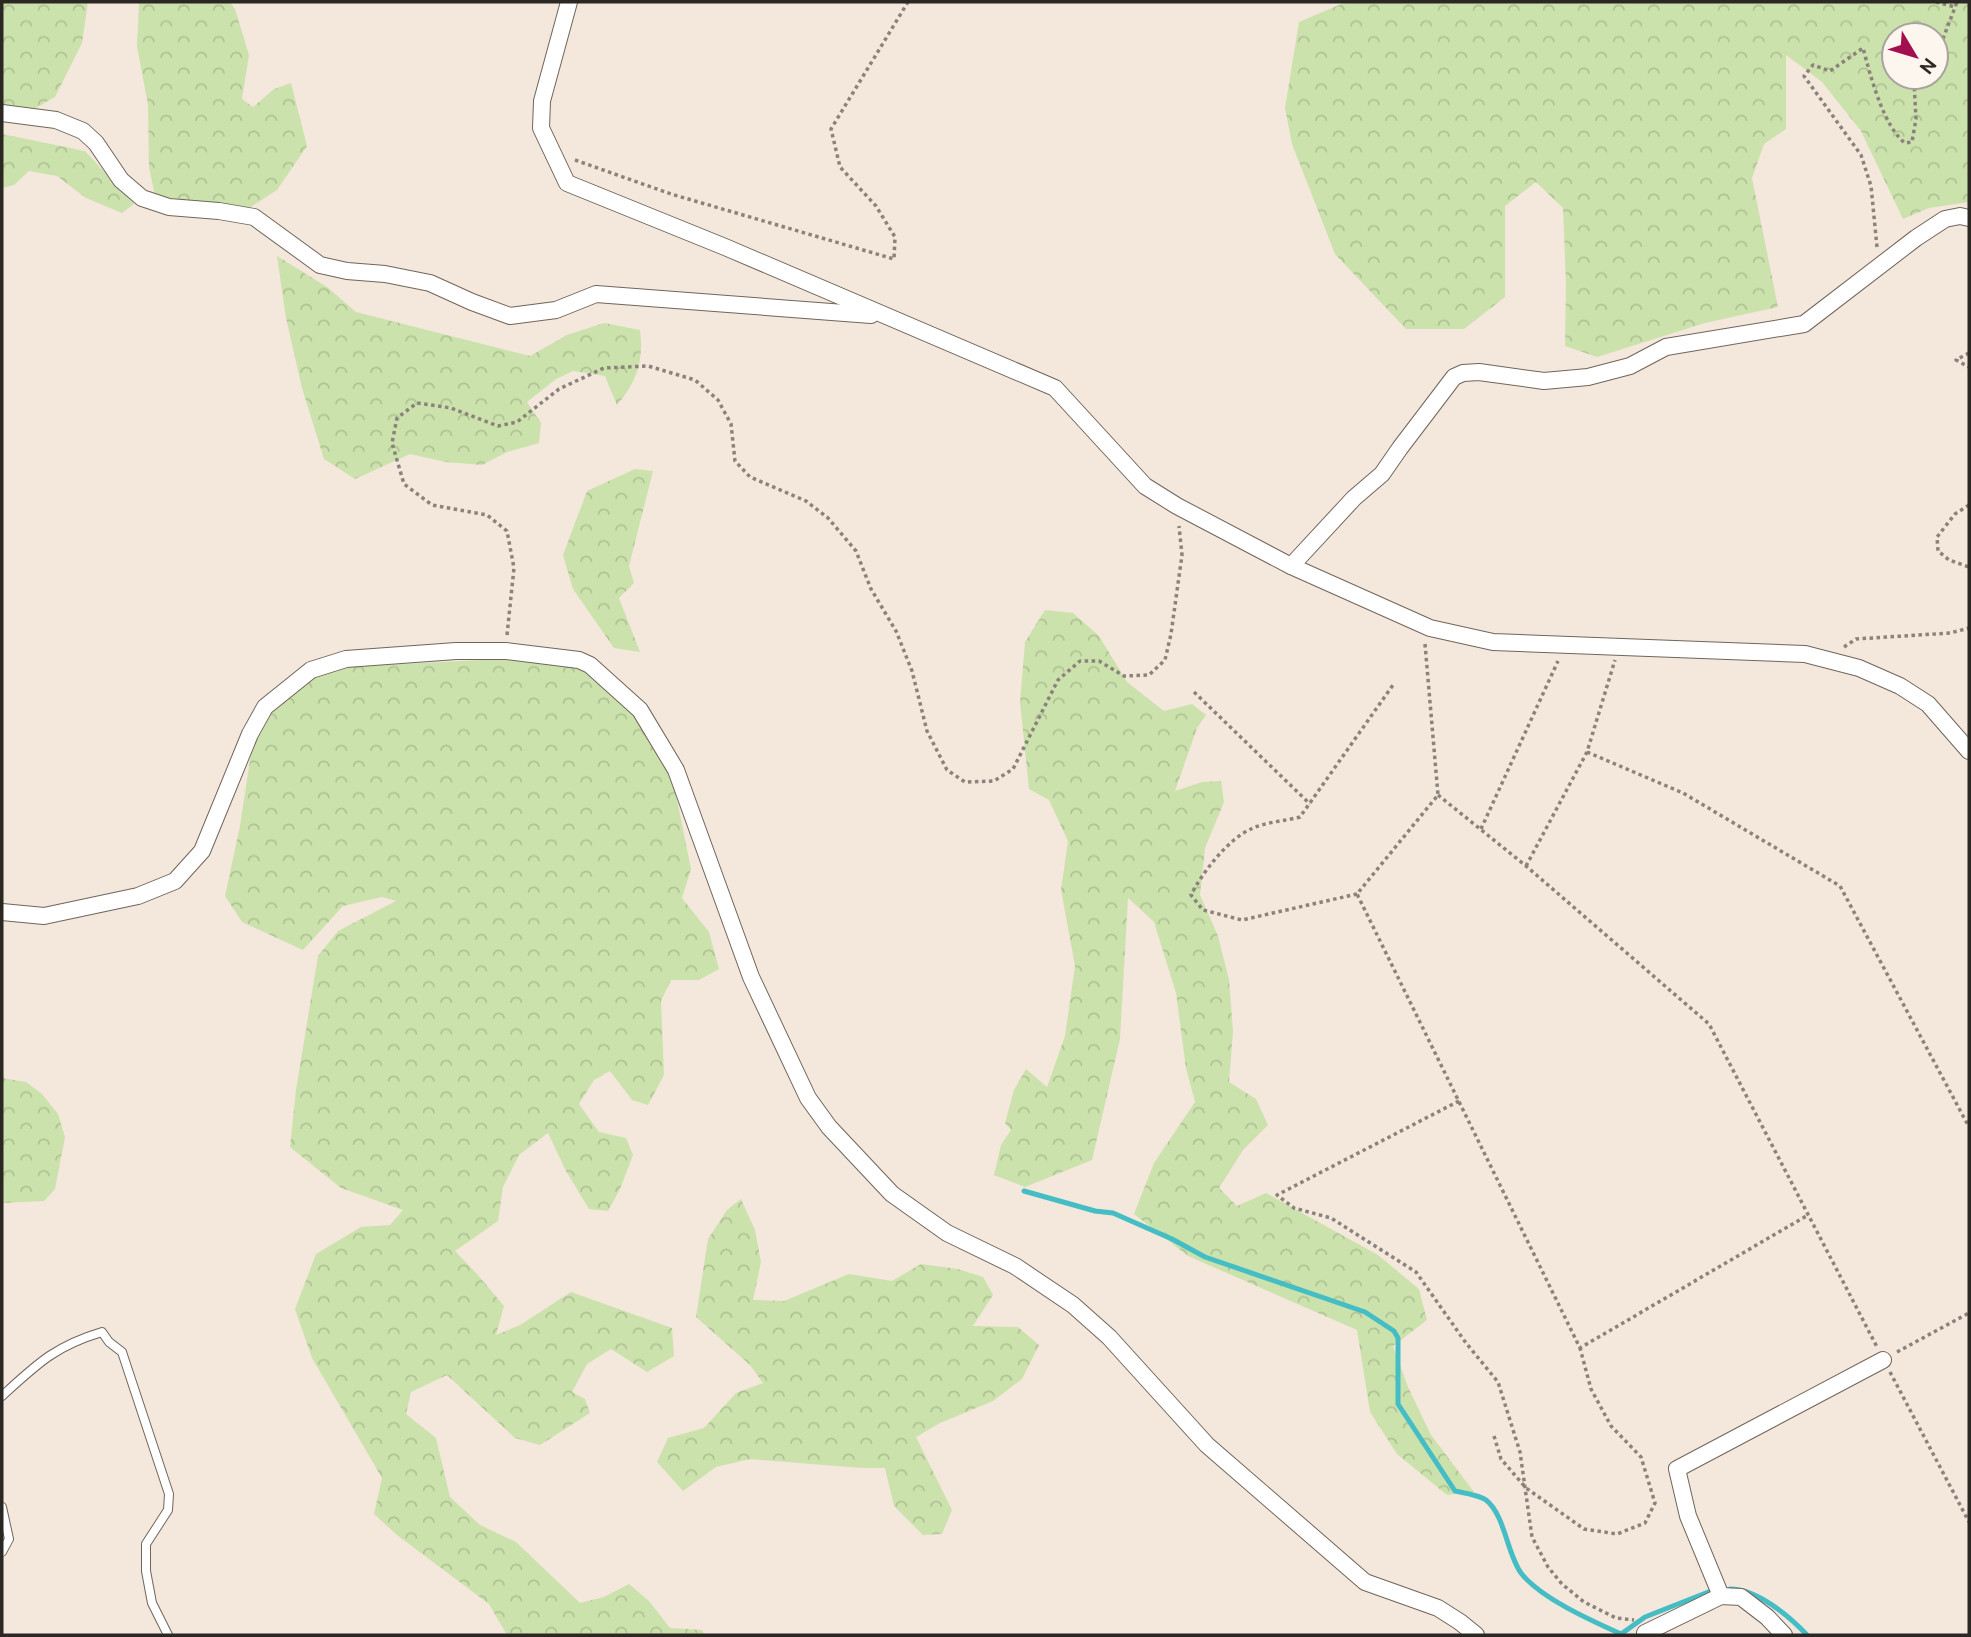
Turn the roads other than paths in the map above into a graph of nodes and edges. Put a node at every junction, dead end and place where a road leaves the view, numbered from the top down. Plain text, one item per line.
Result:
1 (569, 2) edge
2 (2, 113) edge
3 (1969, 218) edge
4 (884, 316) junction
5 (1291, 566) junction
6 (1969, 751) edge
7 (2, 912) edge
8 (1883, 1360) road end
9 (2, 1396) edge
10 (2, 1507) edge
11 (2, 1552) edge
12 (1721, 1596) junction
13 (1645, 1634) edge
14 (168, 1635) edge
15 (1476, 1635) edge
16 (1784, 1635) edge

1 - 4 street
2 - 4 street
3 - 5 street
4 - 5 street
5 - 6 street
7 - 15 street
8 - 12 street
9 - 14 lane
10 - 11 lane
12 - 13 street
12 - 16 street

